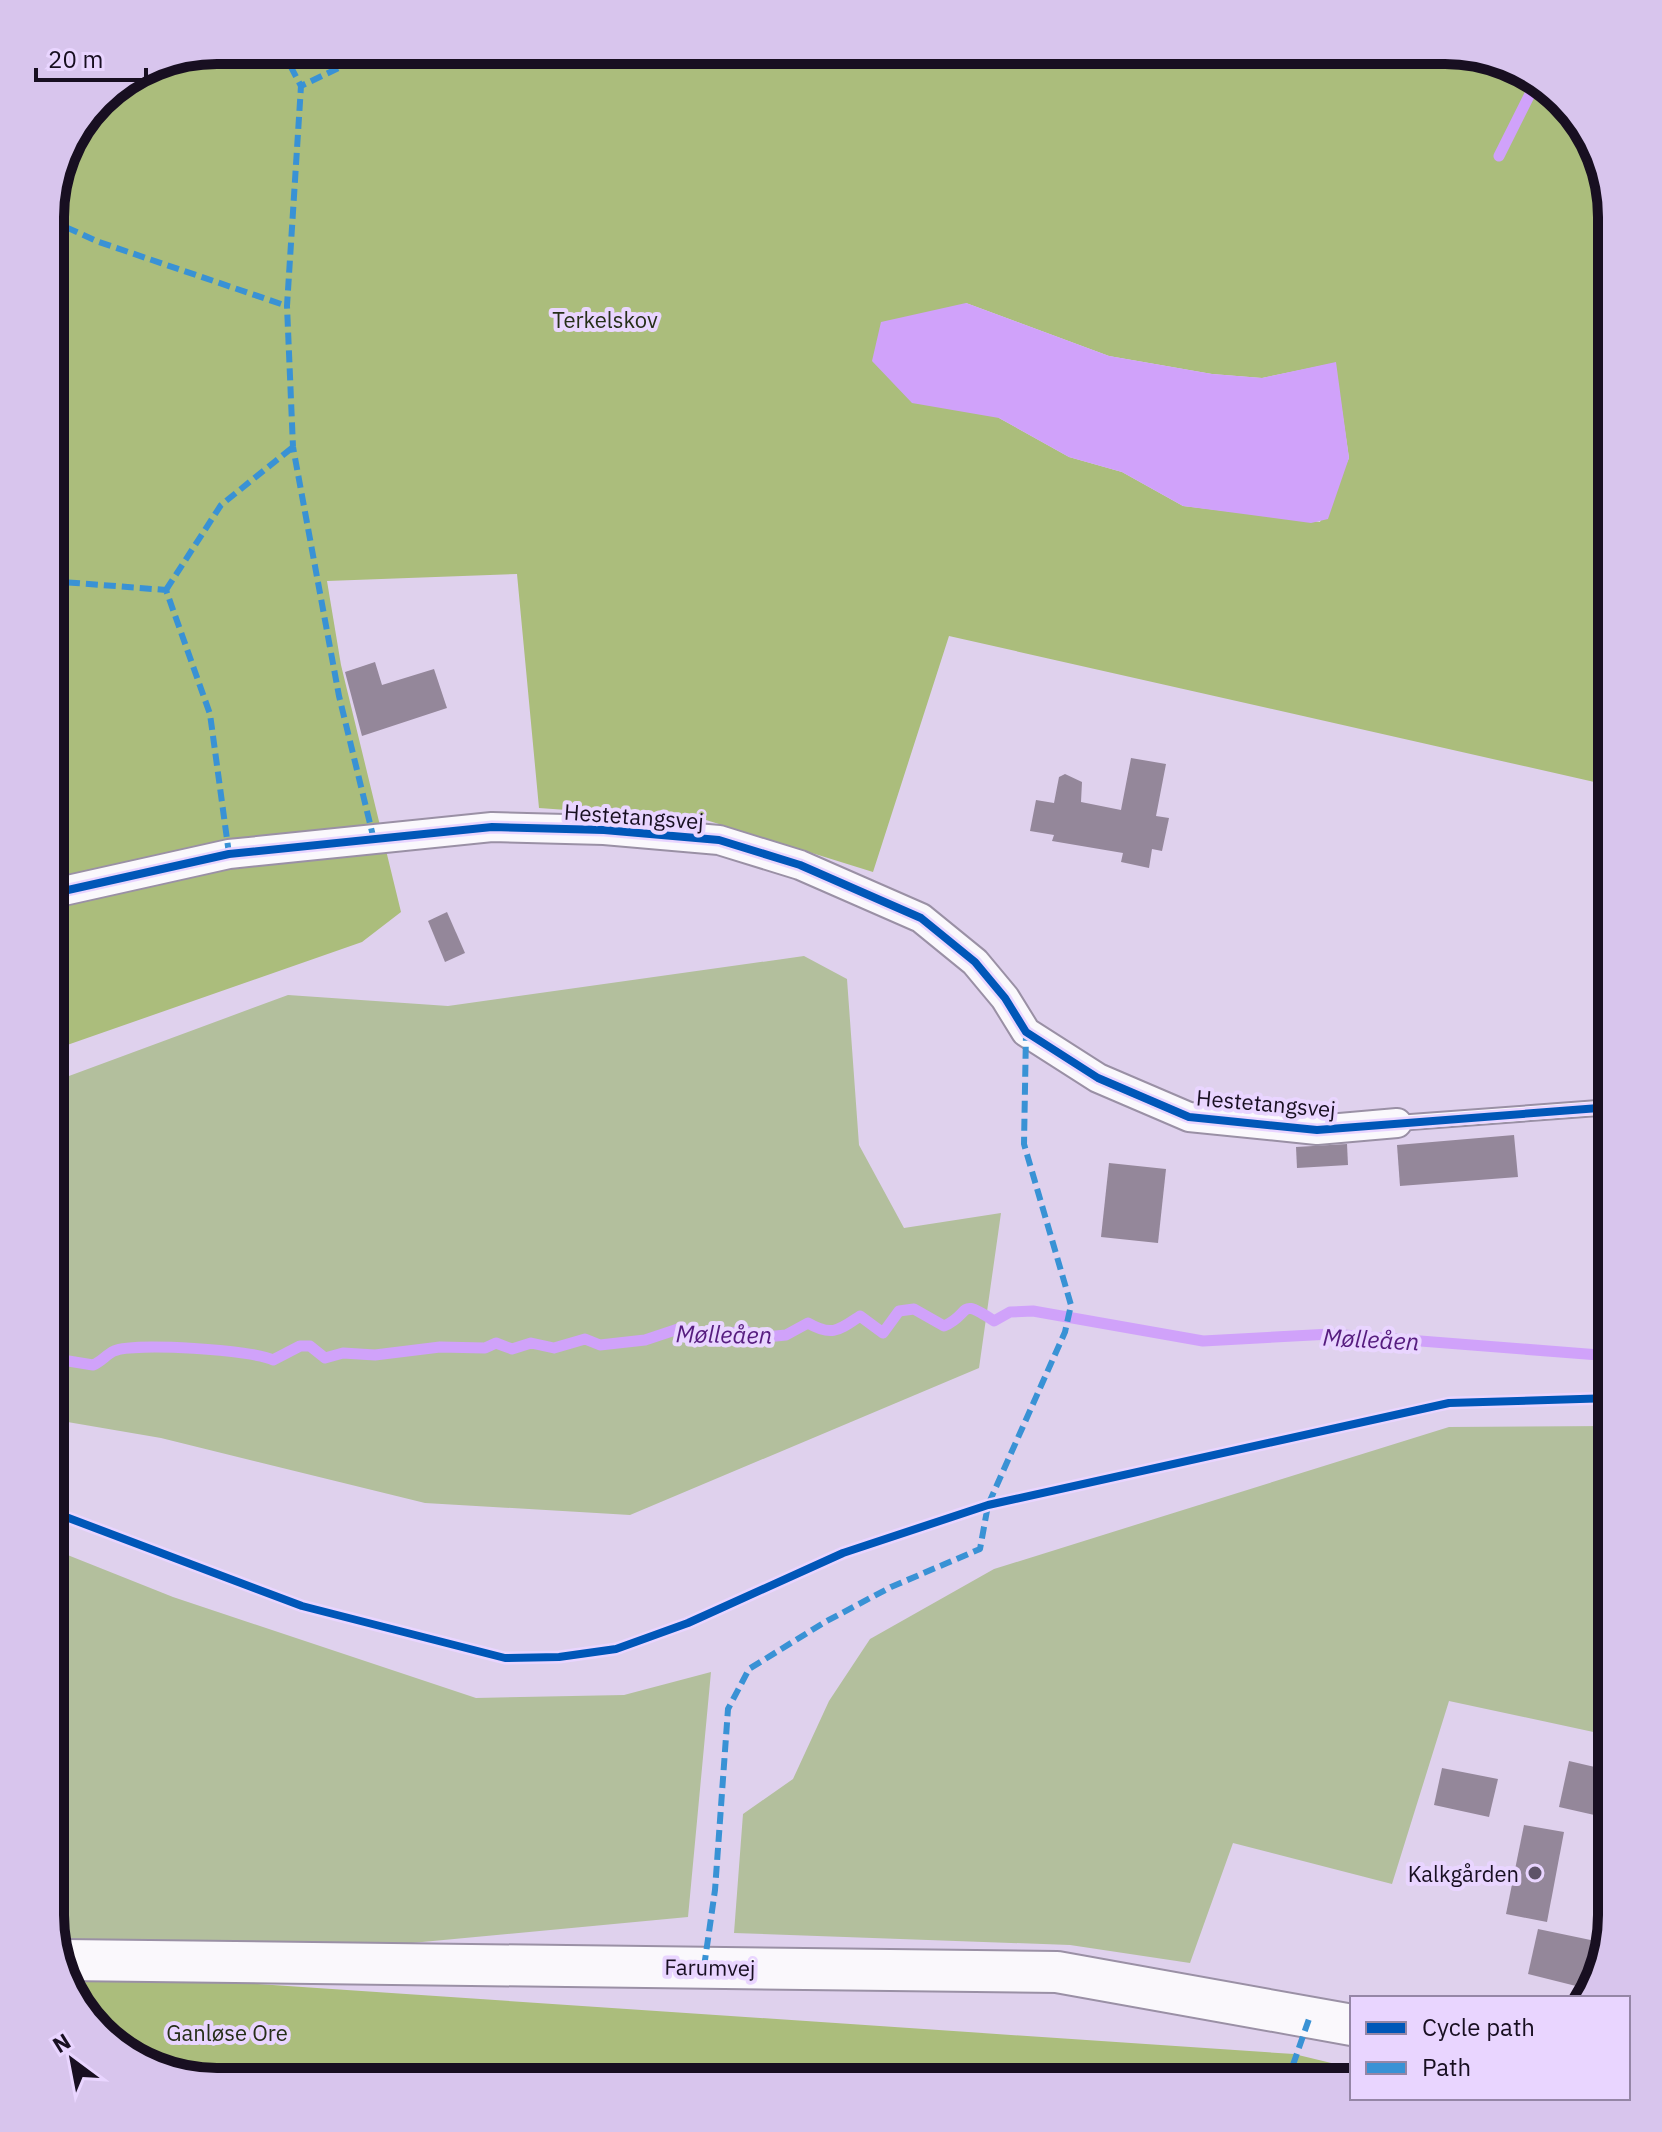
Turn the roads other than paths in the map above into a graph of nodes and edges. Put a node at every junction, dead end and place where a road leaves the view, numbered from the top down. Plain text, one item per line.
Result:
1 (64, 891) edge
2 (1598, 1108) edge
3 (1397, 1123) joint
4 (71, 1960) edge
5 (1350, 2025) edge

1 - 3 street, Hestetangsvej
2 - 3 lane, Hestetangsvej
4 - 5 street, Farumvej

